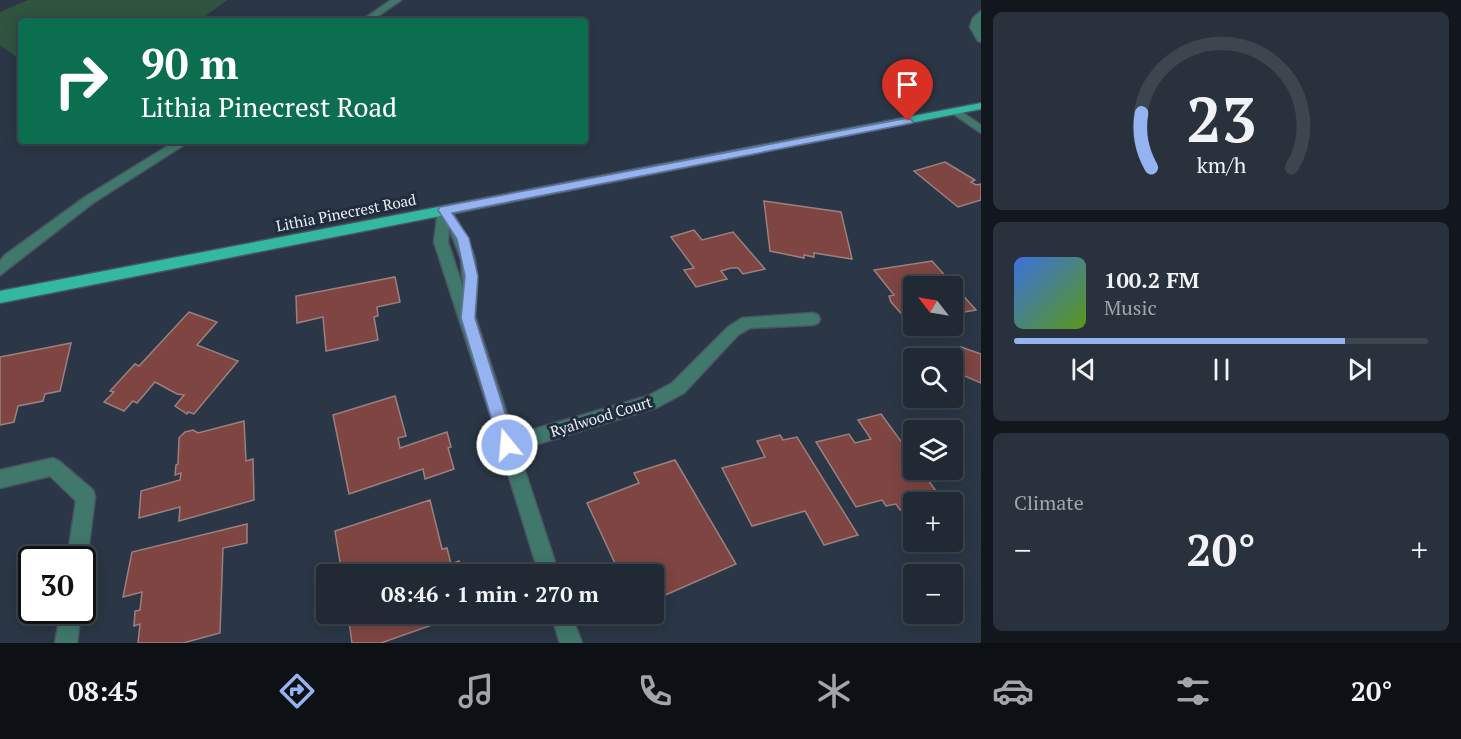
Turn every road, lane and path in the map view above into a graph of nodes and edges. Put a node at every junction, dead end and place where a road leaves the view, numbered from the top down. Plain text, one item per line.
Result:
1 (397, 0) edge
2 (981, 14) edge
3 (370, 18) edge
4 (981, 39) edge
5 (981, 106) edge
6 (956, 111) junction
7 (981, 130) edge
8 (179, 144) edge
9 (444, 210) junction
10 (0, 270) edge
11 (0, 297) edge
12 (468, 318) junction
13 (813, 319) dead end
14 (507, 445) junction
15 (0, 479) edge
16 (79, 546) edge
17 (546, 564) edge
18 (69, 624) edge
19 (564, 624) edge
20 (66, 643) edge
21 (571, 643) edge

1 - 3 street
2 - 4 street
5 - 6 main road, Lithia Pinecrest Road
6 - 7 street
6 - 9 main road, Lithia Pinecrest Road
8 - 10 street
9 - 11 main road, Lithia Pinecrest Road
9 - 12 street
9 - 12 street
12 - 14 street
13 - 14 street, Ryalwood Court
14 - 17 street
15 - 16 street
18 - 20 street
19 - 21 street

